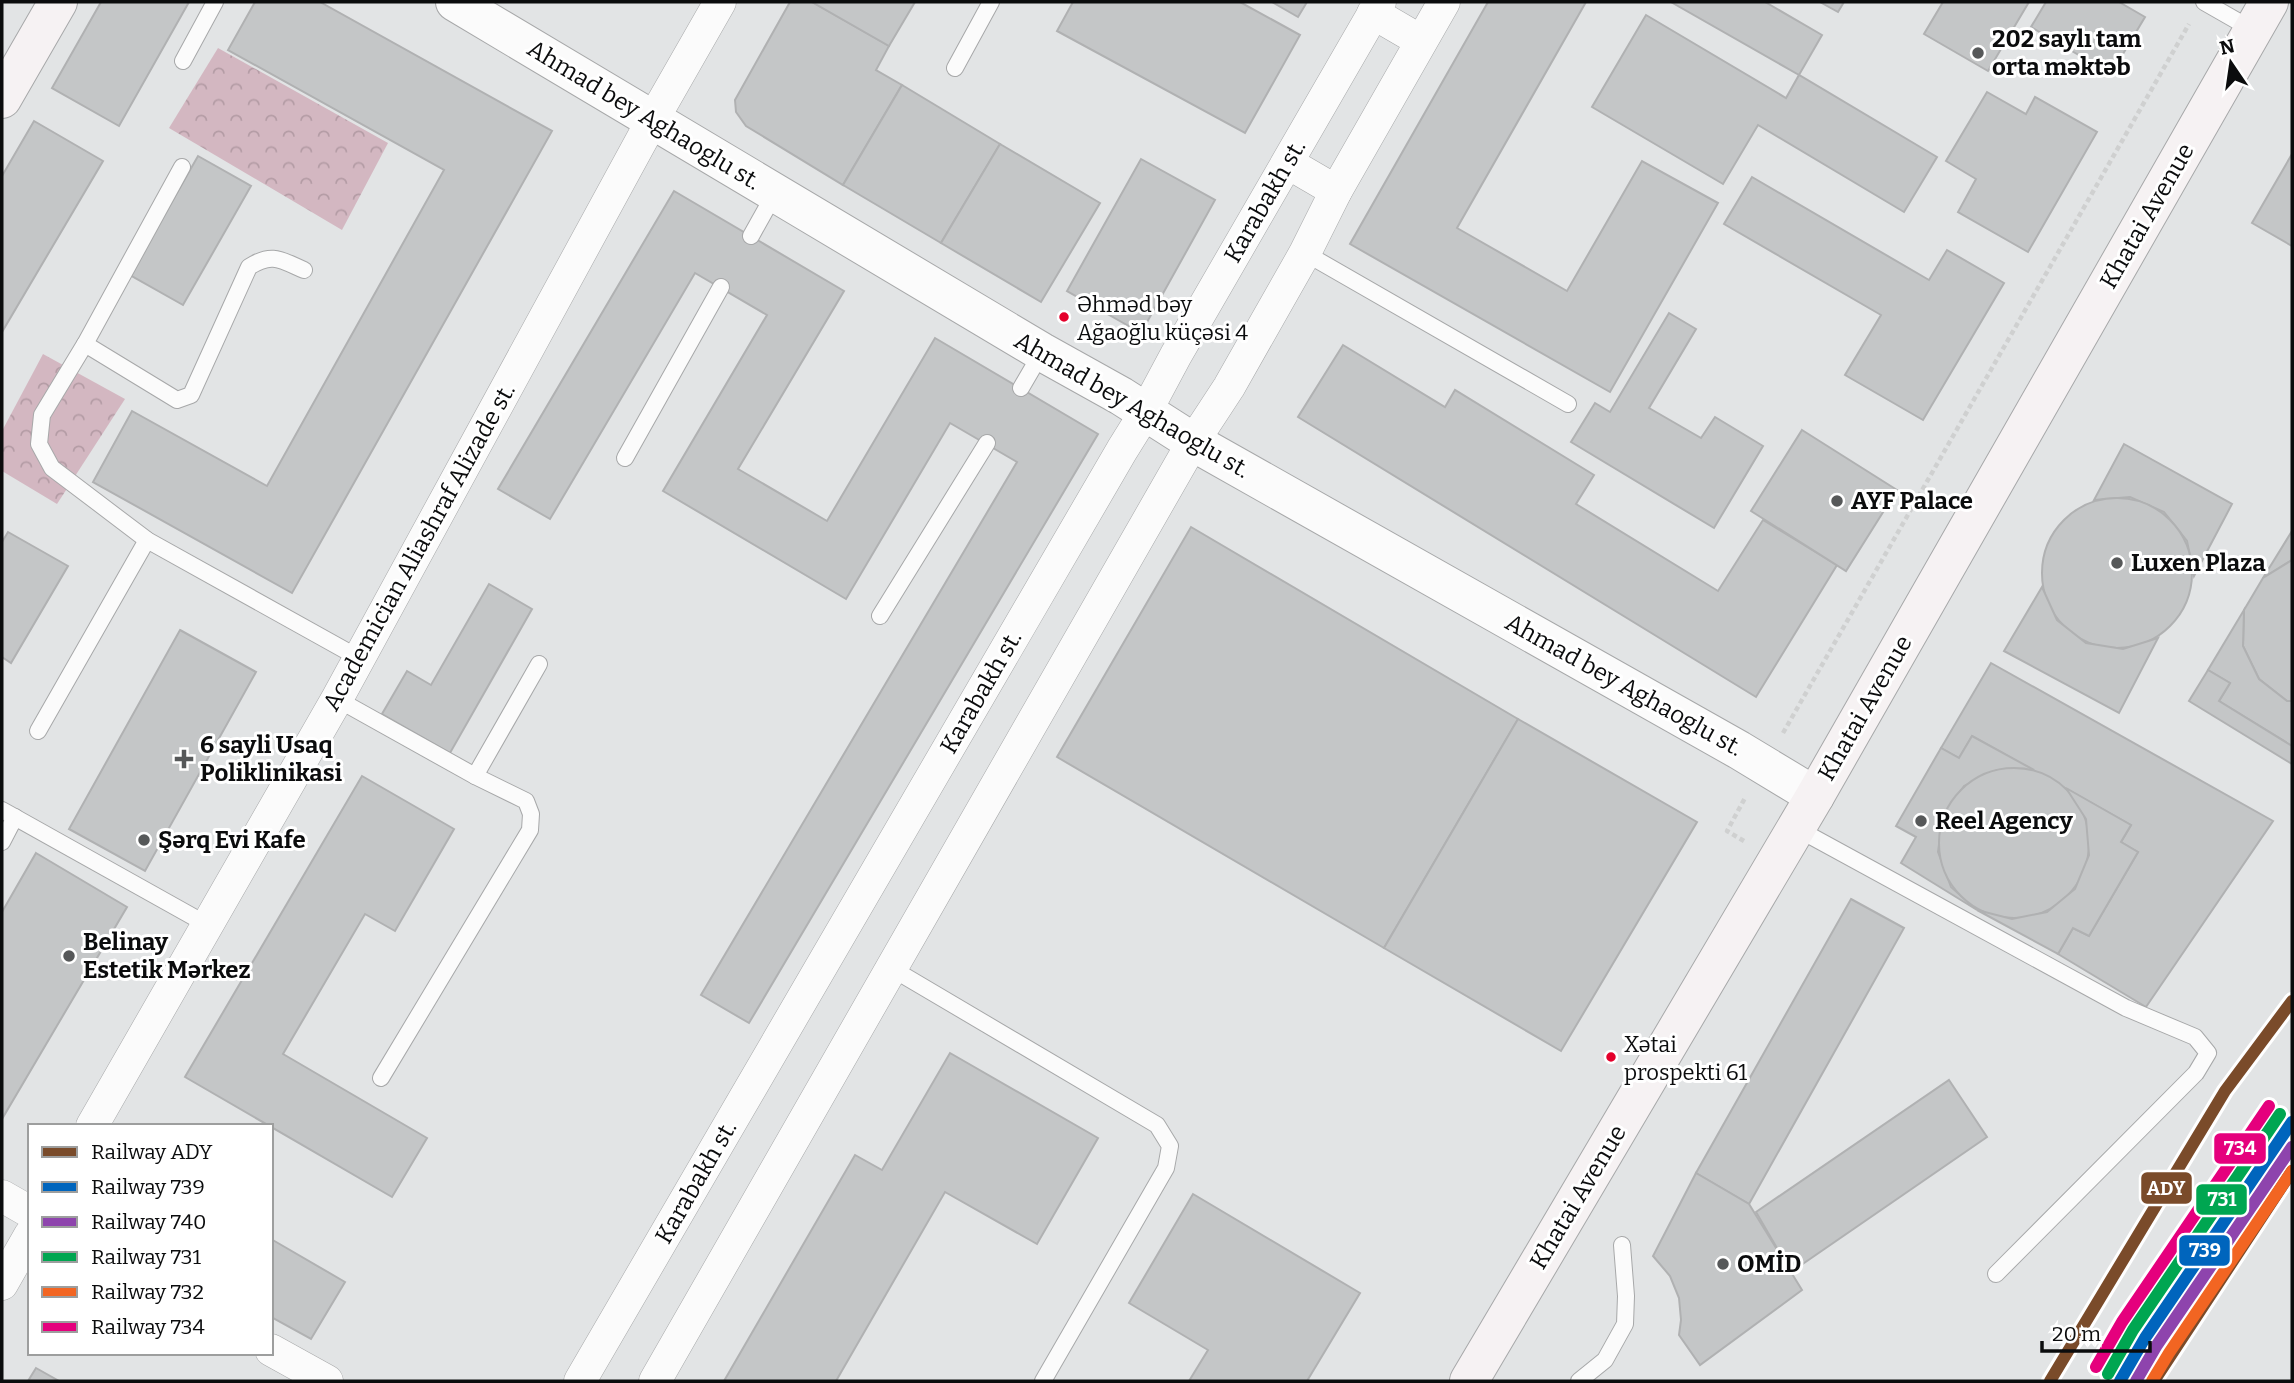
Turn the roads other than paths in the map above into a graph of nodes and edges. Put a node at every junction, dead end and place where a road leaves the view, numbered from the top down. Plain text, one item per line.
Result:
1 (58, 2) edge
2 (215, 2) edge
3 (455, 2) edge
4 (720, 2) edge
5 (991, 2) edge
6 (1444, 2) edge
7 (2204, 2) edge
8 (1377, 8) edge
9 (2261, 16) edge
10 (1421, 41) junction
11 (183, 61) dead end
12 (955, 68) dead end
13 (2, 99) edge
14 (652, 121) junction
15 (1288, 163) junction
16 (181, 167) dead end
17 (1336, 191) junction
18 (775, 193) junction
19 (751, 236) dead end
20 (1305, 253) junction
21 (304, 270) dead end
22 (721, 287) dead end
23 (85, 344) junction
24 (1042, 352) junction
25 (1021, 388) dead end
26 (1568, 404) dead end
27 (1145, 413) junction
28 (1192, 442) junction
29 (987, 443) dead end
30 (625, 458) dead end
31 (147, 540) junction
32 (880, 616) dead end
33 (359, 658) junction
34 (539, 664) dead end
35 (337, 699) junction
36 (38, 731) dead end
37 (475, 776) junction
38 (1815, 796) junction
39 (8, 813) edge
40 (1796, 828) junction
41 (2, 842) edge
42 (206, 924) junction
43 (891, 968) junction
44 (381, 1078) dead end
45 (93, 1124) edge
46 (2, 1196) edge
47 (28, 1211) edge
48 (28, 1238) edge
49 (1622, 1245) dead end
50 (1996, 1274) dead end
51 (2, 1284) edge
52 (273, 1351) edge
53 (327, 1381) edge
54 (580, 1381) edge
55 (655, 1381) edge
56 (1043, 1381) edge
57 (1469, 1381) edge
58 (1579, 1381) edge

1 - 13 main road
2 - 11 lane
3 - 14 street, Ahmad bey Aghaoglu st.
4 - 14 street, Academician Aliashraf Alizade st.
5 - 12 lane
6 - 10 street
7 - 9 lane
8 - 10 street
8 - 15 street, Karabakh st.
9 - 38 main road, Khatai Avenue
10 - 17 street
14 - 18 street, Ahmad bey Aghaoglu st.
14 - 33 street, Academician Aliashraf Alizade st.
15 - 17 street
15 - 27 street, Karabakh st.
16 - 23 lane
17 - 20 street
18 - 19 lane
18 - 24 street, Ahmad bey Aghaoglu st.
20 - 26 lane
20 - 28 street
21 - 23 lane
22 - 30 lane
23 - 31 lane
24 - 25 lane
24 - 27 street, Ahmad bey Aghaoglu st.
27 - 28 street, Ahmad bey Aghaoglu st.
27 - 54 street, Karabakh st.
28 - 38 street, Ahmad bey Aghaoglu st.
28 - 43 street
29 - 32 lane
31 - 33 lane
31 - 36 lane
33 - 35 street, Academician Aliashraf Alizade st.
34 - 37 lane
35 - 37 lane
35 - 42 street, Academician Aliashraf Alizade st.
37 - 44 lane
38 - 40 main road, Khatai Avenue
39 - 41 lane
39 - 42 lane
40 - 50 lane
40 - 57 main road, Khatai Avenue
42 - 45 street, Academician Aliashraf Alizade st.
43 - 55 street
43 - 56 lane
46 - 47 street
48 - 51 street
49 - 58 lane
52 - 53 street

